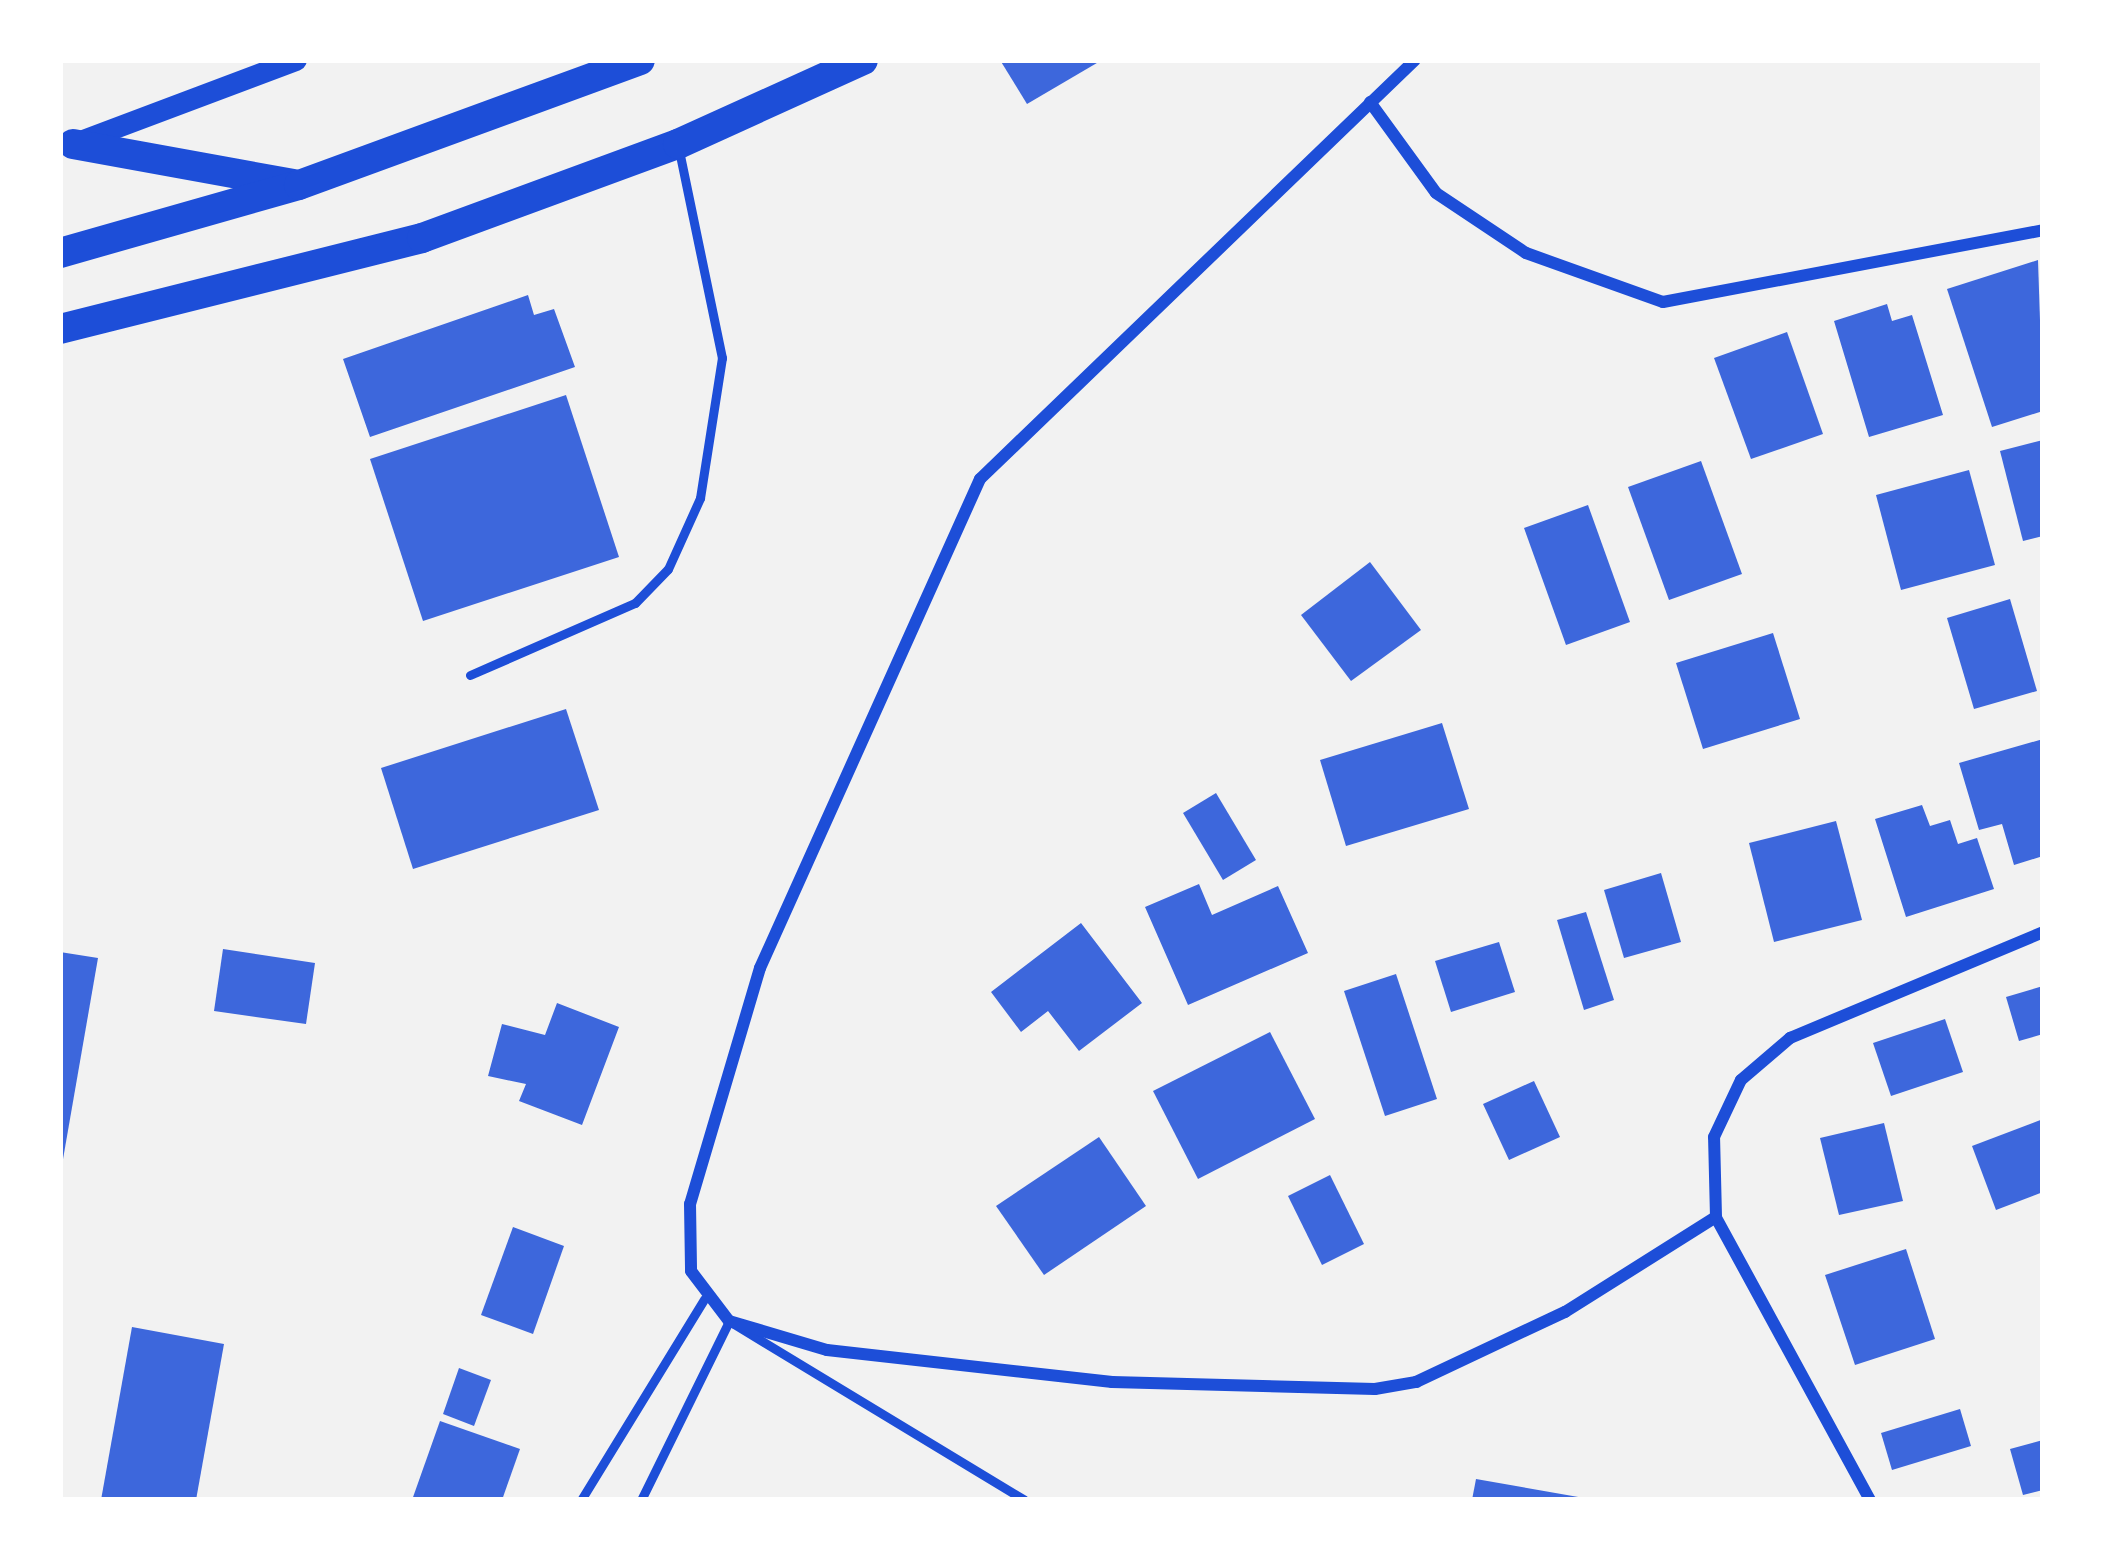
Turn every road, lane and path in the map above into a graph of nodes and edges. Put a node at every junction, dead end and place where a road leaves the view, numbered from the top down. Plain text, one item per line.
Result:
1 (296, 60) edge
2 (640, 60) edge
3 (863, 60) edge
4 (1415, 60) edge
5 (1370, 102) junction
6 (678, 144) junction
7 (67, 145) edge
8 (299, 185) junction
9 (2043, 230) edge
10 (60, 253) edge
11 (60, 328) edge
12 (470, 675) dead end
13 (2043, 932) edge
14 (1716, 1217) junction
15 (704, 1299) junction
16 (728, 1321) junction
17 (581, 1500) edge
18 (641, 1500) edge
19 (1024, 1500) edge
20 (1870, 1500) edge

1 - 7 street
2 - 8 main road
3 - 6 main road
4 - 5 street
5 - 9 street
5 - 15 street
6 - 11 main road
6 - 12 lane
7 - 8 main road
8 - 10 main road
13 - 14 street
14 - 16 street
14 - 20 street
15 - 16 street
15 - 17 lane
16 - 18 lane
16 - 19 lane

